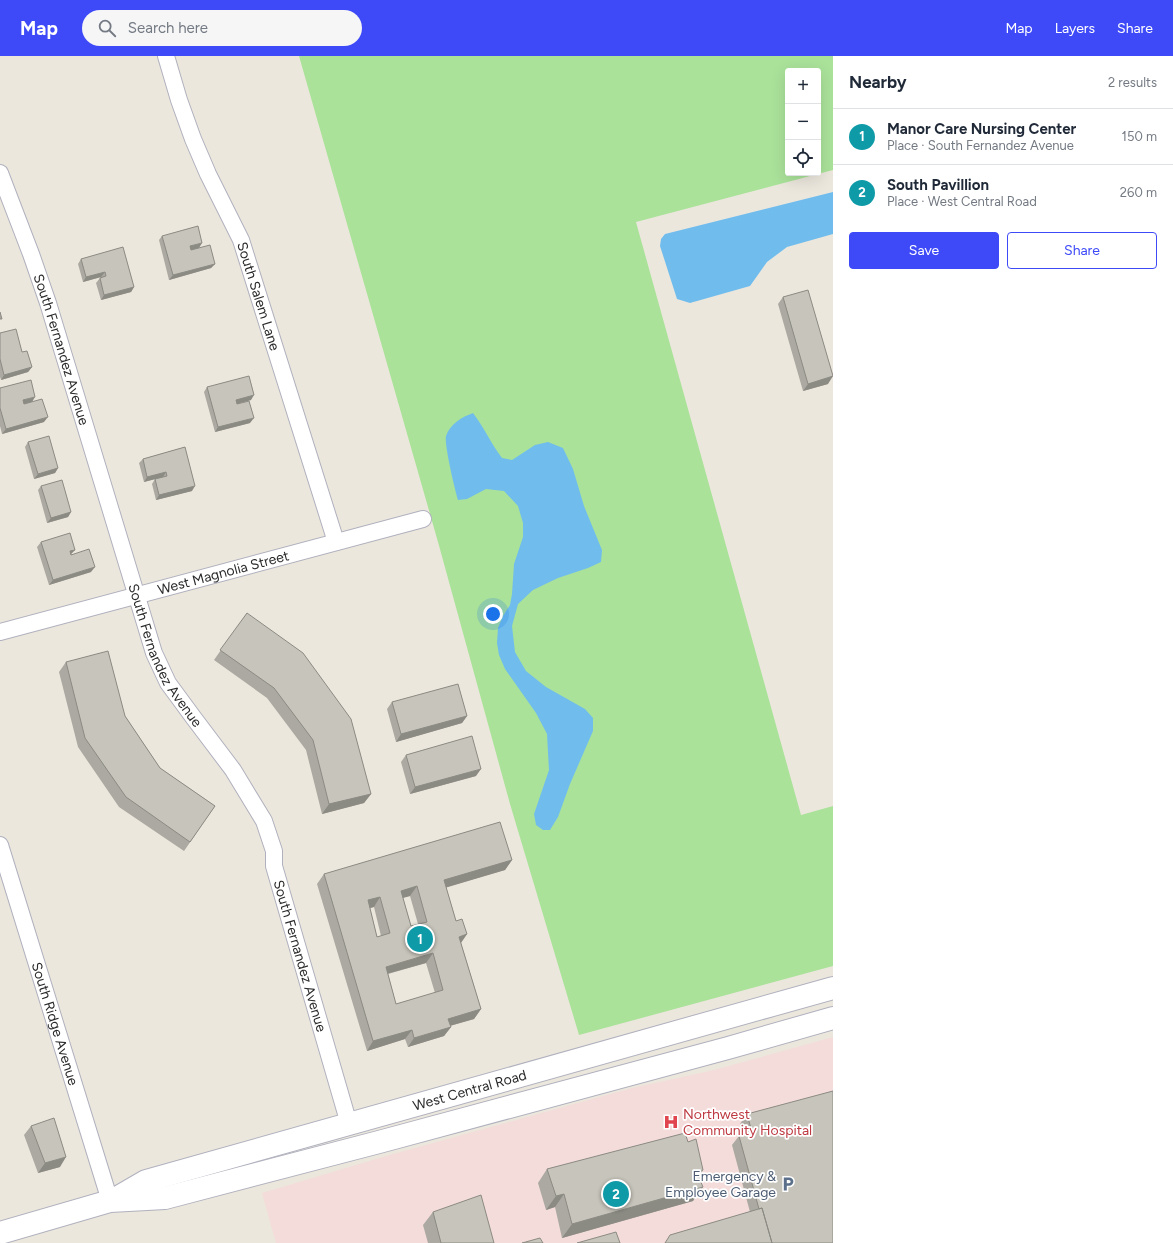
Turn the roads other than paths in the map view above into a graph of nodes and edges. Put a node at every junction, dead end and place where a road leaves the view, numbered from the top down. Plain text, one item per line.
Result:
1 (166, 56) edge
2 (0, 173) edge
3 (423, 519) dead end
4 (336, 542) junction
5 (136, 596) junction
6 (0, 632) edge
7 (0, 845) edge
8 (833, 988) edge
9 (833, 1018) edge
10 (349, 1124) junction
11 (110, 1201) junction
12 (0, 1234) edge

1 - 4 street, South Salem Lane
2 - 5 street, South Fernandez Avenue
3 - 4 street, West Magnolia Street
4 - 5 street, West Magnolia Street
5 - 6 street, West Magnolia Street
5 - 10 street, South Fernandez Avenue
7 - 11 street, South Ridge Avenue
8 - 10 main road, West Central Road
9 - 11 main road, West Central Road
10 - 11 main road, West Central Road
11 - 12 main road, West Central Road

